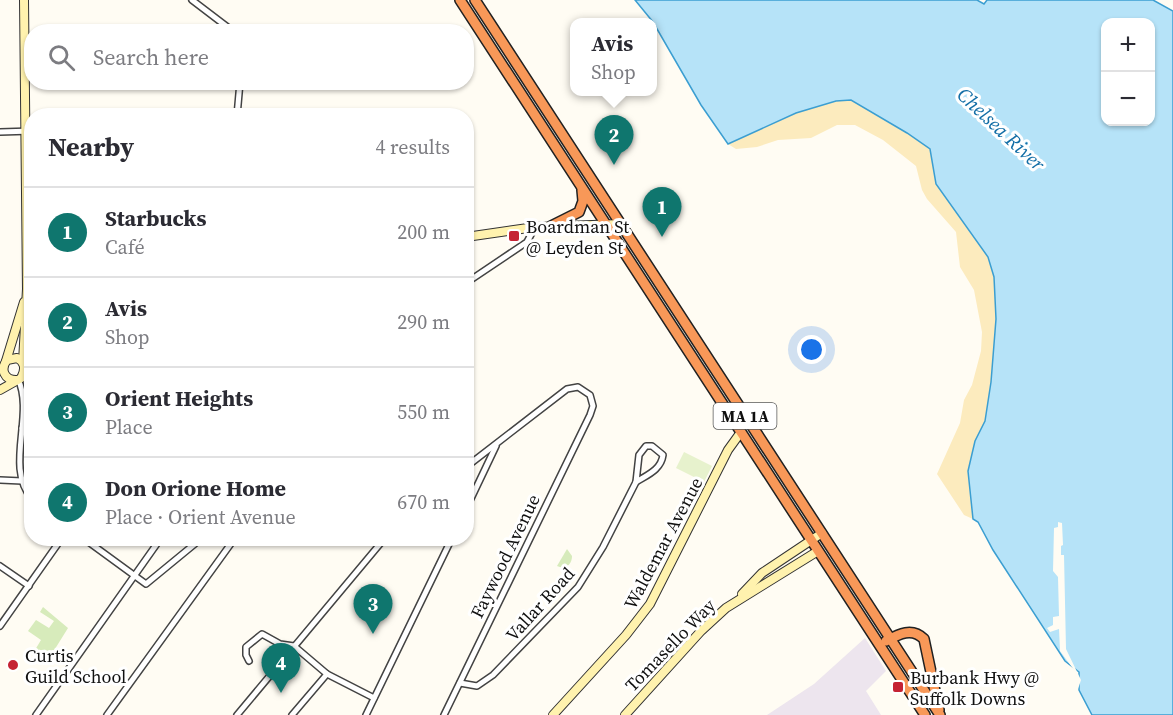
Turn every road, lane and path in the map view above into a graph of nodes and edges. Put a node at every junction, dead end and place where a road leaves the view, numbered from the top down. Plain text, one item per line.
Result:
1 (24, 0) edge
2 (192, 0) edge
3 (460, 0) edge
4 (475, 0) edge
5 (25, 24) edge
6 (224, 24) edge
7 (27, 90) edge
8 (239, 90) edge
9 (28, 108) edge
10 (238, 108) edge
11 (24, 131) edge
12 (0, 132) edge
13 (580, 185) junction
14 (607, 224) junction
15 (621, 224) junction
16 (551, 226) junction
17 (535, 227) junction
18 (474, 236) edge
19 (474, 278) edge
20 (24, 298) edge
21 (3, 363) edge
22 (24, 363) edge
23 (24, 368) edge
24 (24, 376) edge
25 (19, 378) junction
26 (0, 390) edge
27 (22, 428) joint
28 (741, 432) junction
29 (497, 444) junction
30 (474, 461) edge
31 (0, 480) edge
32 (22, 481) junction
33 (636, 482) junction
34 (24, 485) edge
35 (474, 492) edge
36 (822, 533) junction
37 (811, 540) junction
38 (56, 546) edge
39 (94, 546) edge
40 (156, 546) edge
41 (192, 546) edge
42 (229, 546) edge
43 (378, 546) edge
44 (448, 546) edge
45 (818, 551) junction
46 (0, 566) edge
47 (135, 576) junction
48 (29, 586) junction
49 (739, 598) junction
50 (0, 626) edge
51 (890, 639) junction
52 (880, 645) junction
53 (294, 646) junction
54 (249, 661) dead end
55 (327, 674) junction
56 (460, 683) junction
57 (374, 698) junction
58 (36, 715) edge
59 (107, 715) edge
60 (237, 715) edge
61 (292, 715) edge
62 (366, 715) edge
63 (444, 715) edge
64 (553, 715) edge
65 (625, 715) edge
66 (925, 715) edge
67 (940, 715) edge

1 - 5 street
2 - 6 street
3 - 13 highway, MA 1A
4 - 15 highway, MA 1A
7 - 9 street
8 - 10 street
11 - 12 street
13 - 14 highway, MA 1A
13 - 16 highway
14 - 15 street
14 - 16 street
14 - 28 highway, MA 1A
15 - 36 highway, MA 1A
16 - 17 street
17 - 18 street
17 - 19 street
20 - 21 street
21 - 22 street
21 - 25 street
23 - 25 street
24 - 25 street
25 - 26 street
25 - 27 street
27 - 32 street
28 - 37 highway, MA 1A
28 - 64 street, Waldemar Avenue
29 - 30 street
29 - 35 street
29 - 56 street, Faywood Avenue
31 - 32 street
32 - 34 street
33 - 33 street, Vallar Road
33 - 56 street, Vallar Road
36 - 37 street, Tomasello Way
36 - 51 highway, MA 1A
37 - 45 highway, MA 1A
37 - 49 street, Tomasello Way
38 - 48 street
39 - 47 street
40 - 47 street
41 - 47 street
42 - 59 street
43 - 53 street
44 - 57 street
45 - 49 street, Tomasello Way
45 - 52 highway, MA 1A
46 - 48 street
47 - 58 street
48 - 50 street
49 - 65 street, Tomasello Way
51 - 52 highway
51 - 67 highway, MA 1A
51 - 67 highway
52 - 66 highway, MA 1A
53 - 54 street
53 - 55 street
53 - 60 street
55 - 57 street
55 - 61 street
56 - 63 street, Faywood Avenue
57 - 62 street

